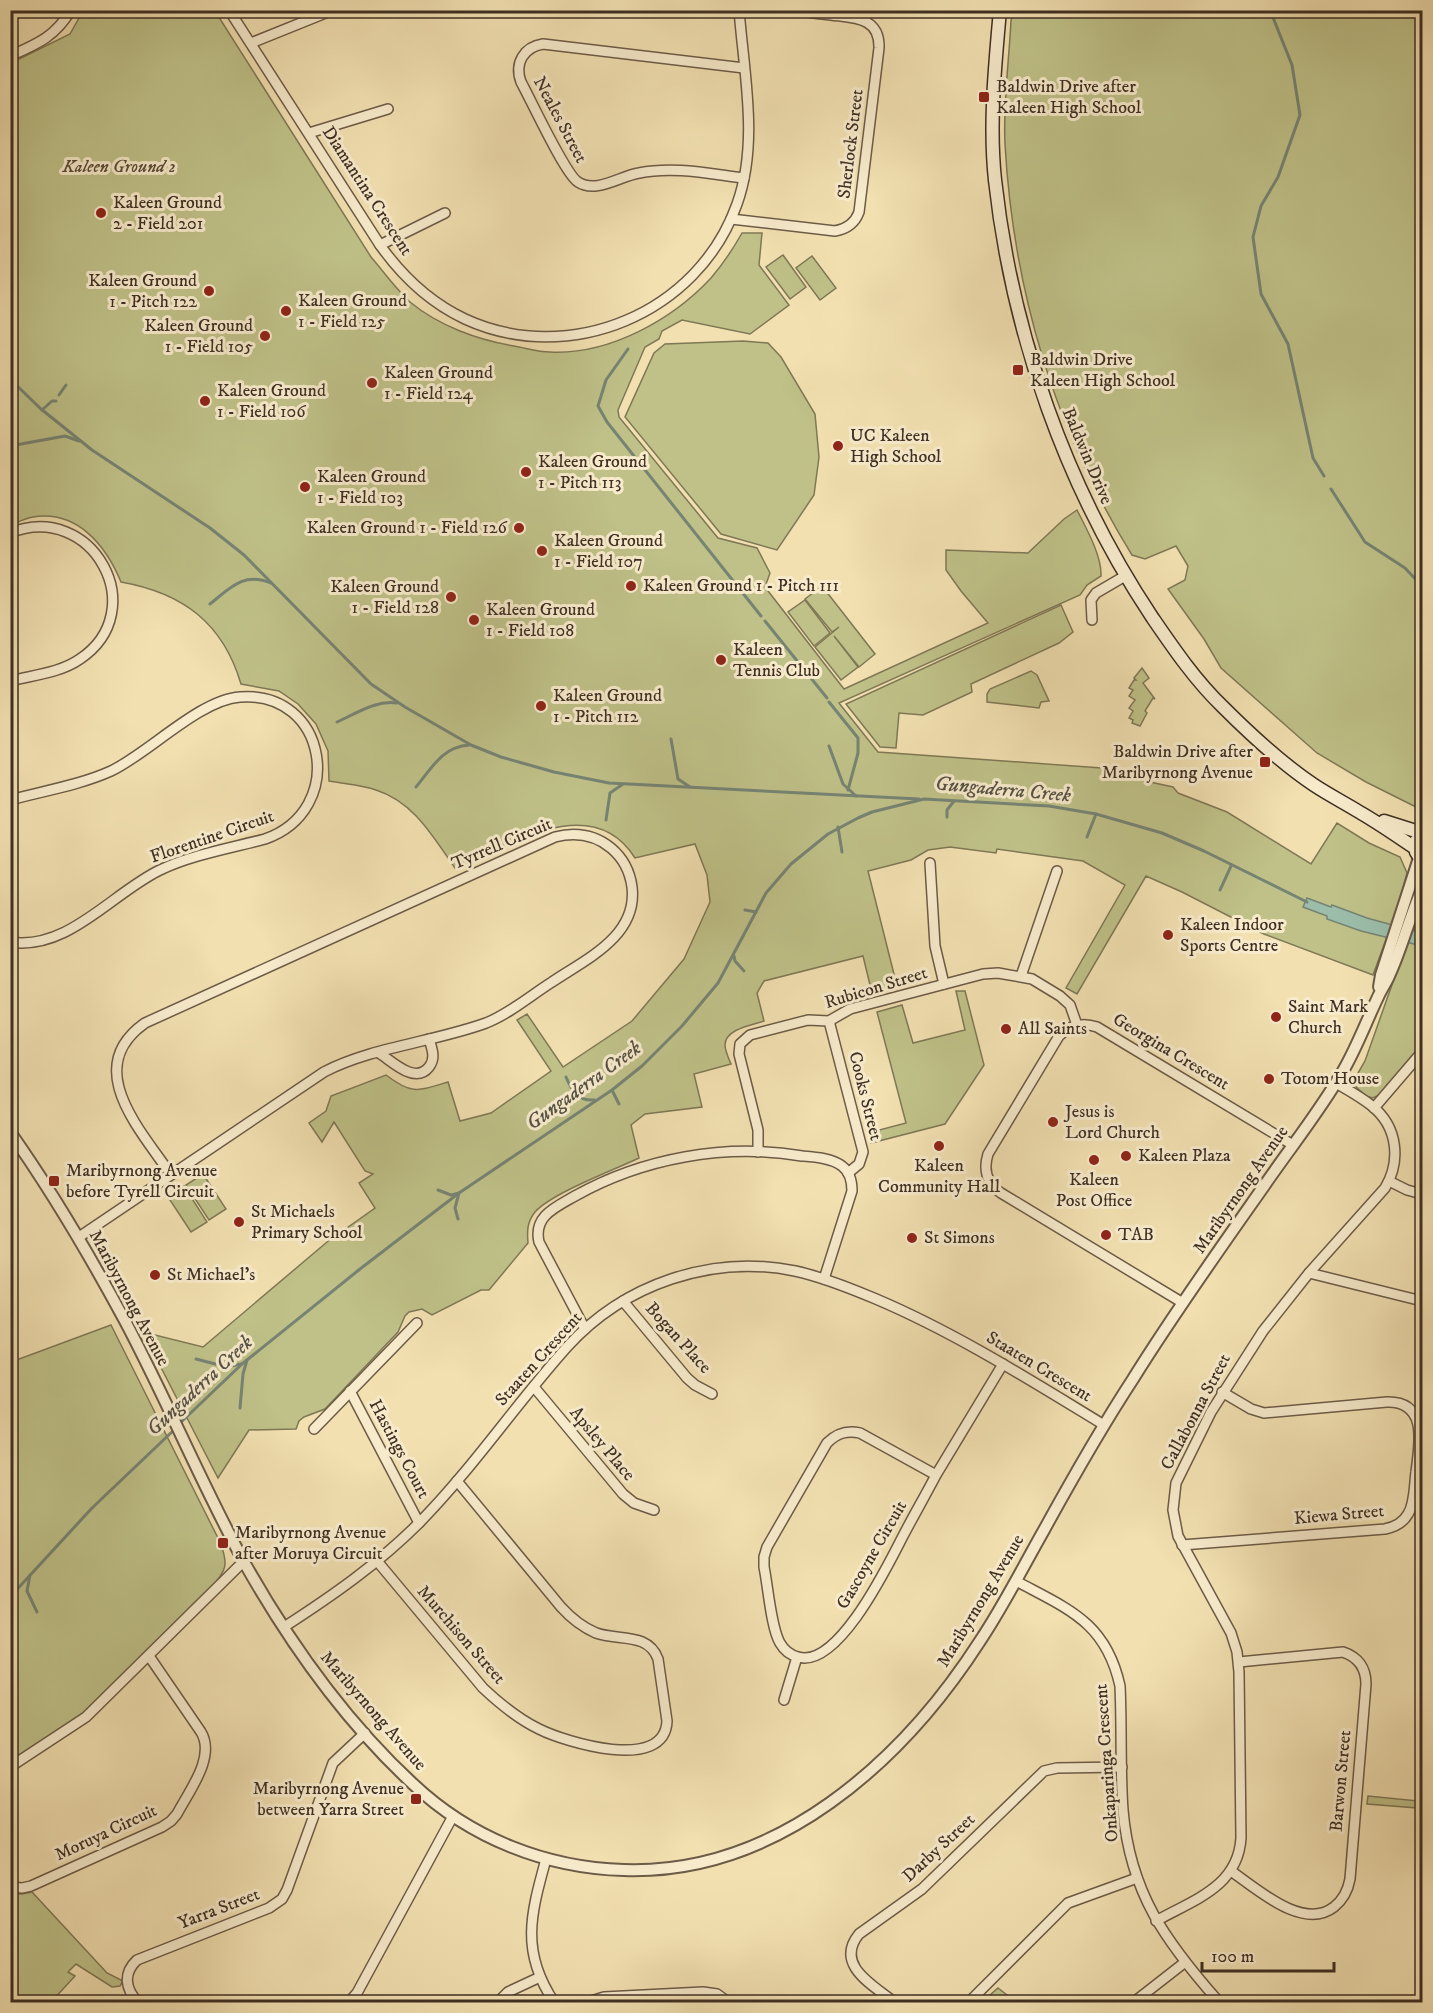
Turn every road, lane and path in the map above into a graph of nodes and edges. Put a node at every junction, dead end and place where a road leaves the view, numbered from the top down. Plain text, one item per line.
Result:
1 (71, 10) edge
2 (230, 10) edge
3 (333, 10) edge
4 (739, 10) edge
5 (794, 10) edge
6 (1000, 10) edge
7 (251, 43) junction
8 (10, 56) edge
9 (744, 68) junction
10 (388, 109) dead end
11 (309, 133) junction
12 (744, 178) junction
13 (445, 213) dead end
14 (731, 219) junction
15 (380, 245) junction
16 (10, 533) edge
17 (1125, 576) junction
18 (1092, 620) dead end
19 (10, 681) edge
20 (10, 800) edge
21 (1360, 812) junction
22 (1422, 833) edge
23 (1419, 856) edge
24 (930, 863) dead end
25 (1057, 871) dead end
26 (1422, 890) edge
27 (1407, 910) junction
28 (10, 942) edge
29 (1021, 976) junction
30 (944, 984) junction
31 (829, 1021) junction
32 (1077, 1025) junction
33 (429, 1039) junction
34 (1422, 1052) edge
35 (379, 1053) junction
36 (1336, 1083) junction
37 (1374, 1108) junction
38 (10, 1132) edge
39 (1293, 1144) junction
40 (758, 1152) junction
41 (848, 1173) junction
42 (171, 1174) junction
43 (1389, 1181) junction
44 (1422, 1194) edge
45 (79, 1237) junction
46 (1309, 1273) junction
47 (824, 1278) junction
48 (623, 1301) junction
49 (1422, 1301) edge
50 (1183, 1303) junction
51 (417, 1323) dead end
52 (585, 1329) junction
53 (1003, 1364) junction
54 (534, 1388) junction
55 (350, 1391) junction
56 (1222, 1392) junction
57 (712, 1394) dead end
58 (1104, 1425) junction
59 (314, 1429) dead end
60 (936, 1475) junction
61 (457, 1481) junction
62 (654, 1510) dead end
63 (419, 1523) junction
64 (1182, 1545) junction
65 (244, 1562) junction
66 (377, 1562) junction
67 (1016, 1581) junction
68 (284, 1627) junction
69 (149, 1656) junction
70 (797, 1657) junction
71 (1239, 1662) junction
72 (784, 1700) dead end
73 (365, 1733) junction
74 (10, 1767) edge
75 (1122, 1767) junction
76 (453, 1816) junction
77 (546, 1859) junction
78 (1231, 1872) junction
79 (1137, 1878) junction
80 (10, 1887) edge
81 (1156, 1921) junction
82 (1184, 1963) junction
83 (540, 1977) junction
84 (138, 2002) edge
85 (349, 2002) edge
86 (498, 2002) edge
87 (554, 2002) edge
88 (588, 2002) edge
89 (728, 2002) edge
90 (894, 2002) edge
91 (969, 2002) edge
92 (1134, 2002) edge
93 (1219, 2002) edge

1 - 8 street
2 - 7 street, Diamantina Crescent
3 - 7 street
4 - 9 street, Diamantina Crescent
5 - 14 street, Sherlock Street
6 - 17 main road, Baldwin Drive
7 - 11 street, Diamantina Crescent
9 - 12 street, Diamantina Crescent
9 - 12 street, Neales Street
10 - 11 street
11 - 15 street, Diamantina Crescent
12 - 14 street, Diamantina Crescent
13 - 15 street
14 - 15 street, Diamantina Crescent
16 - 19 street
17 - 18 street
17 - 21 main road, Baldwin Drive
20 - 28 street, Florentine Circuit
21 - 22 main road, Baldwin Drive
21 - 23 main road, Baldwin Drive
22 - 23 main road
23 - 27 street, Maribyrnong Avenue
24 - 30 street
25 - 29 street
26 - 27 street, Maribyrnong Avenue
27 - 36 street, Maribyrnong Avenue
29 - 30 street, Rubicon Street
29 - 32 street, Rubicon Street
30 - 31 street, Rubicon Street
31 - 40 street, Rubicon Street
31 - 41 street, Cooks Street
32 - 39 street, Georgina Crescent
32 - 50 street
33 - 35 street, Tyrrell Circuit
33 - 35 street
33 - 42 street, Tyrrell Circuit
34 - 37 street
35 - 42 street, Tyrrell Circuit
36 - 37 street, Callabonna Street
36 - 39 street, Maribyrnong Avenue
37 - 43 street, Callabonna Street
38 - 45 street, Maribyrnong Avenue
39 - 50 street, Maribyrnong Avenue
40 - 41 street
40 - 52 street
41 - 47 street
42 - 45 street, Tyrrell Circuit
43 - 44 street
43 - 46 street, Callabonna Street
45 - 65 street, Maribyrnong Avenue
46 - 49 street
46 - 56 street, Callabonna Street
47 - 48 street, Staaten Crescent
47 - 53 street, Staaten Crescent
48 - 52 street, Staaten Crescent
48 - 57 street, Bogan Place
50 - 58 street, Maribyrnong Avenue
51 - 55 street, Hastings Court
52 - 54 street, Staaten Crescent
53 - 58 street, Staaten Crescent
53 - 60 street, Gascoyne Circuit
54 - 61 street, Staaten Crescent
54 - 62 street, Apsley Place
55 - 59 street, Hastings Court
55 - 63 street, Hastings Court
56 - 64 street, Callabonna Street
56 - 64 street, Kiewa Street
58 - 67 street, Maribyrnong Avenue
60 - 70 street, Gascoyne Circuit
60 - 70 street
61 - 63 street, Staaten Crescent
61 - 66 street, Murchison Street
63 - 66 street, Staaten Crescent
64 - 71 street, Callabonna Street
65 - 68 street, Maribyrnong Avenue
65 - 69 street
66 - 68 street, Staaten Crescent
67 - 75 street, Onkaparinga Crescent
67 - 77 street, Maribyrnong Avenue
68 - 73 street, Maribyrnong Avenue
69 - 74 street
69 - 80 street, Moruya Circuit
70 - 72 street
71 - 78 street, Callabonna Street
71 - 78 street, Barwon Street
73 - 76 street, Maribyrnong Avenue
73 - 84 street, Yarra Street
75 - 79 street, Onkaparinga Crescent
75 - 90 street, Darby Street
76 - 77 street, Maribyrnong Avenue
76 - 85 street
77 - 83 street
78 - 81 street
79 - 81 street, Onkaparinga Crescent
79 - 91 street
81 - 82 street, Onkaparinga Crescent
82 - 92 street
82 - 93 street, Onkaparinga Crescent
83 - 86 street
83 - 87 street
88 - 89 street

